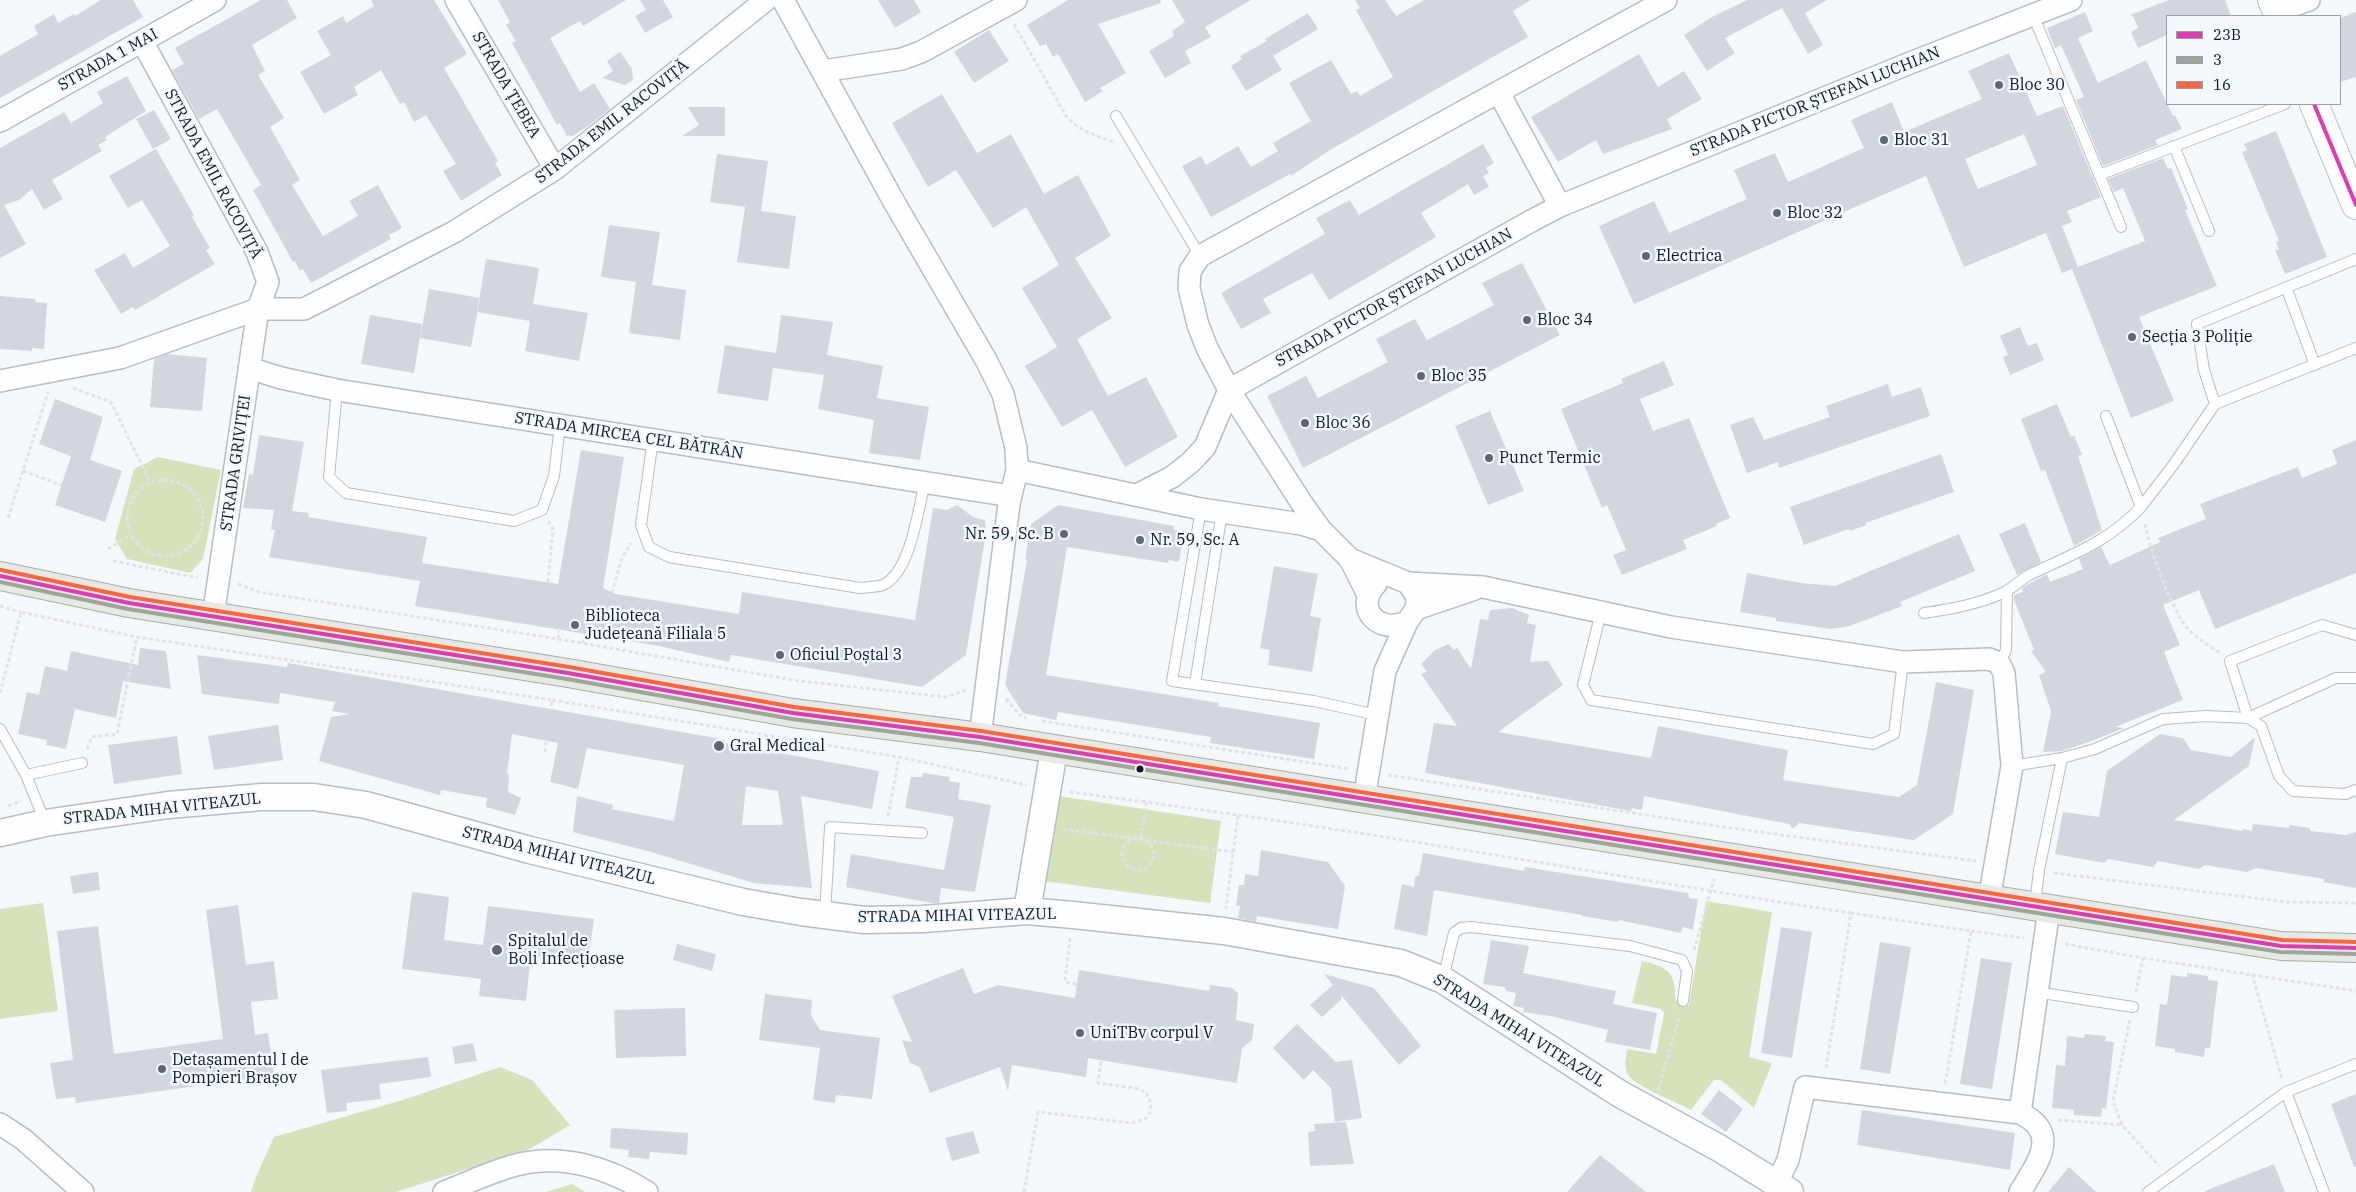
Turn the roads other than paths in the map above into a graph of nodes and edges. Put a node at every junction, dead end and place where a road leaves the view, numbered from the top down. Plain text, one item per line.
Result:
1 (215, 0) edge
2 (456, 0) edge
3 (766, 0) edge
4 (783, 0) edge
5 (2072, 0) edge
6 (2309, 0) edge
7 (1010, 3) edge
8 (1655, 3) edge
9 (2038, 9) edge
10 (2276, 9) edge
11 (142, 41) junction
12 (823, 72) junction
13 (1499, 93) junction
14 (2282, 105) edge
15 (2314, 105) edge
16 (1116, 116) dead end
17 (0, 121) edge
18 (2174, 146) junction
19 (555, 169) junction
20 (2100, 175) junction
21 (2356, 205) edge
22 (1560, 206) junction
23 (2121, 227) dead end
24 (2209, 231) dead end
25 (1200, 256) junction
26 (2356, 259) edge
27 (2286, 287) junction
28 (258, 309) junction
29 (2356, 348) edge
30 (2314, 365) junction
31 (249, 368) junction
32 (0, 381) edge
33 (338, 390) junction
34 (1229, 390) junction
35 (2215, 404) junction
36 (2106, 416) dead end
37 (560, 425) junction
38 (653, 440) junction
39 (1017, 470) junction
40 (925, 482) junction
41 (1137, 495) junction
42 (1011, 496) junction
43 (2141, 507) junction
44 (1201, 509) junction
45 (1222, 512) junction
46 (1322, 530) junction
47 (1350, 559) junction
48 (0, 576) edge
49 (1402, 580) junction
50 (1483, 587) junction
51 (2007, 591) junction
52 (1368, 595) junction
53 (1602, 612) junction
54 (1924, 613) dead end
55 (1411, 616) junction
56 (213, 617) junction
57 (1378, 622) junction
58 (2356, 635) edge
59 (1903, 662) junction
60 (1999, 663) junction
61 (1386, 671) junction
62 (2356, 678) edge
63 (1195, 684) junction
64 (1377, 715) junction
65 (2248, 718) junction
66 (0, 730) edge
67 (980, 737) junction
68 (1054, 750) junction
69 (2062, 758) junction
70 (82, 763) road end
71 (2012, 766) junction
72 (26, 775) junction
73 (2356, 790) edge
74 (1364, 798) junction
75 (45, 822) junction
76 (0, 834) edge
77 (922, 834) dead end
78 (1989, 900) junction
79 (2042, 908) junction
80 (1027, 912) junction
81 (825, 915) junction
82 (2356, 948) edge
83 (1443, 980) junction
84 (2036, 992) junction
85 (1683, 1001) road end
86 (2133, 1007) road end
87 (2356, 1064) edge
88 (2286, 1092) junction
89 (2025, 1115) junction
90 (0, 1124) edge
91 (23, 1139) junction
92 (0, 1145) edge
93 (1783, 1189) edge
94 (83, 1192) edge
95 (444, 1192) edge
96 (648, 1192) edge
97 (2020, 1192) edge
98 (2148, 1192) edge
99 (2324, 1192) edge

1 - 11 street, STRADA 1 MAI
2 - 19 street, STRADA ȚEBEA
3 - 19 street, STRADA EMIL RACOVIȚĂ
4 - 12 street
5 - 9 street, STRADA PICTOR ȘTEFAN LUCHIAN
6 - 10 street
7 - 12 street
8 - 13 street
9 - 20 lane
9 - 22 street, STRADA PICTOR ȘTEFAN LUCHIAN
11 - 17 street, STRADA 1 MAI
11 - 28 street, STRADA EMIL RACOVIȚĂ
12 - 39 street
13 - 22 street
13 - 25 street
14 - 18 lane
15 - 21 main road
16 - 25 lane
18 - 20 lane
18 - 24 lane
19 - 28 street, STRADA EMIL RACOVIȚĂ
20 - 23 lane
22 - 34 street, STRADA PICTOR ȘTEFAN LUCHIAN
25 - 34 street
26 - 27 lane
27 - 30 lane
27 - 35 lane
28 - 31 street, STRADA GRIVIȚEI
28 - 32 street, STRADA EMIL RACOVIȚĂ
29 - 30 lane
30 - 35 lane
31 - 33 street, STRADA MIRCEA CEL BĂTRÂN
31 - 56 street, STRADA GRIVIȚEI
33 - 37 street, STRADA MIRCEA CEL BĂTRÂN
33 - 37 lane
34 - 41 street
34 - 46 street
35 - 43 lane
36 - 43 lane
37 - 38 street, STRADA MIRCEA CEL BĂTRÂN
38 - 40 street, STRADA MIRCEA CEL BĂTRÂN
38 - 40 lane
39 - 41 street
39 - 42 street
40 - 42 street, STRADA MIRCEA CEL BĂTRÂN
41 - 44 street
42 - 67 street
43 - 51 lane
44 - 45 street
44 - 63 lane
45 - 46 street
45 - 63 lane
46 - 47 street
47 - 49 street
47 - 52 street
48 - 56 main road
49 - 50 street
49 - 52 street
49 - 55 street
50 - 53 street
50 - 55 street
51 - 54 lane
51 - 60 lane
52 - 57 street
53 - 59 street
53 - 59 lane
55 - 57 street
55 - 61 street
56 - 67 main road
57 - 61 street
58 - 65 lane
59 - 60 street
60 - 71 street
61 - 64 street
62 - 65 lane
63 - 64 lane
64 - 74 street
65 - 69 lane
65 - 73 lane
66 - 72 lane
67 - 68 main road
68 - 74 main road
68 - 80 street
69 - 71 lane
69 - 79 lane
70 - 72 lane
71 - 78 street
72 - 75 lane
74 - 78 main road
75 - 76 street, STRADA MIHAI VITEAZUL
75 - 81 street, STRADA MIHAI VITEAZUL
77 - 81 lane
78 - 79 main road
79 - 82 main road
79 - 84 street
80 - 81 street, STRADA MIHAI VITEAZUL
80 - 83 street, STRADA MIHAI VITEAZUL
83 - 85 lane
83 - 93 street, STRADA MIHAI VITEAZUL
84 - 86 lane
84 - 89 street
87 - 88 lane
88 - 98 lane
88 - 99 lane
89 - 93 street, STRADA MIHAI VITEAZUL
89 - 97 street
90 - 91 street
91 - 92 street
91 - 94 street
95 - 96 street

